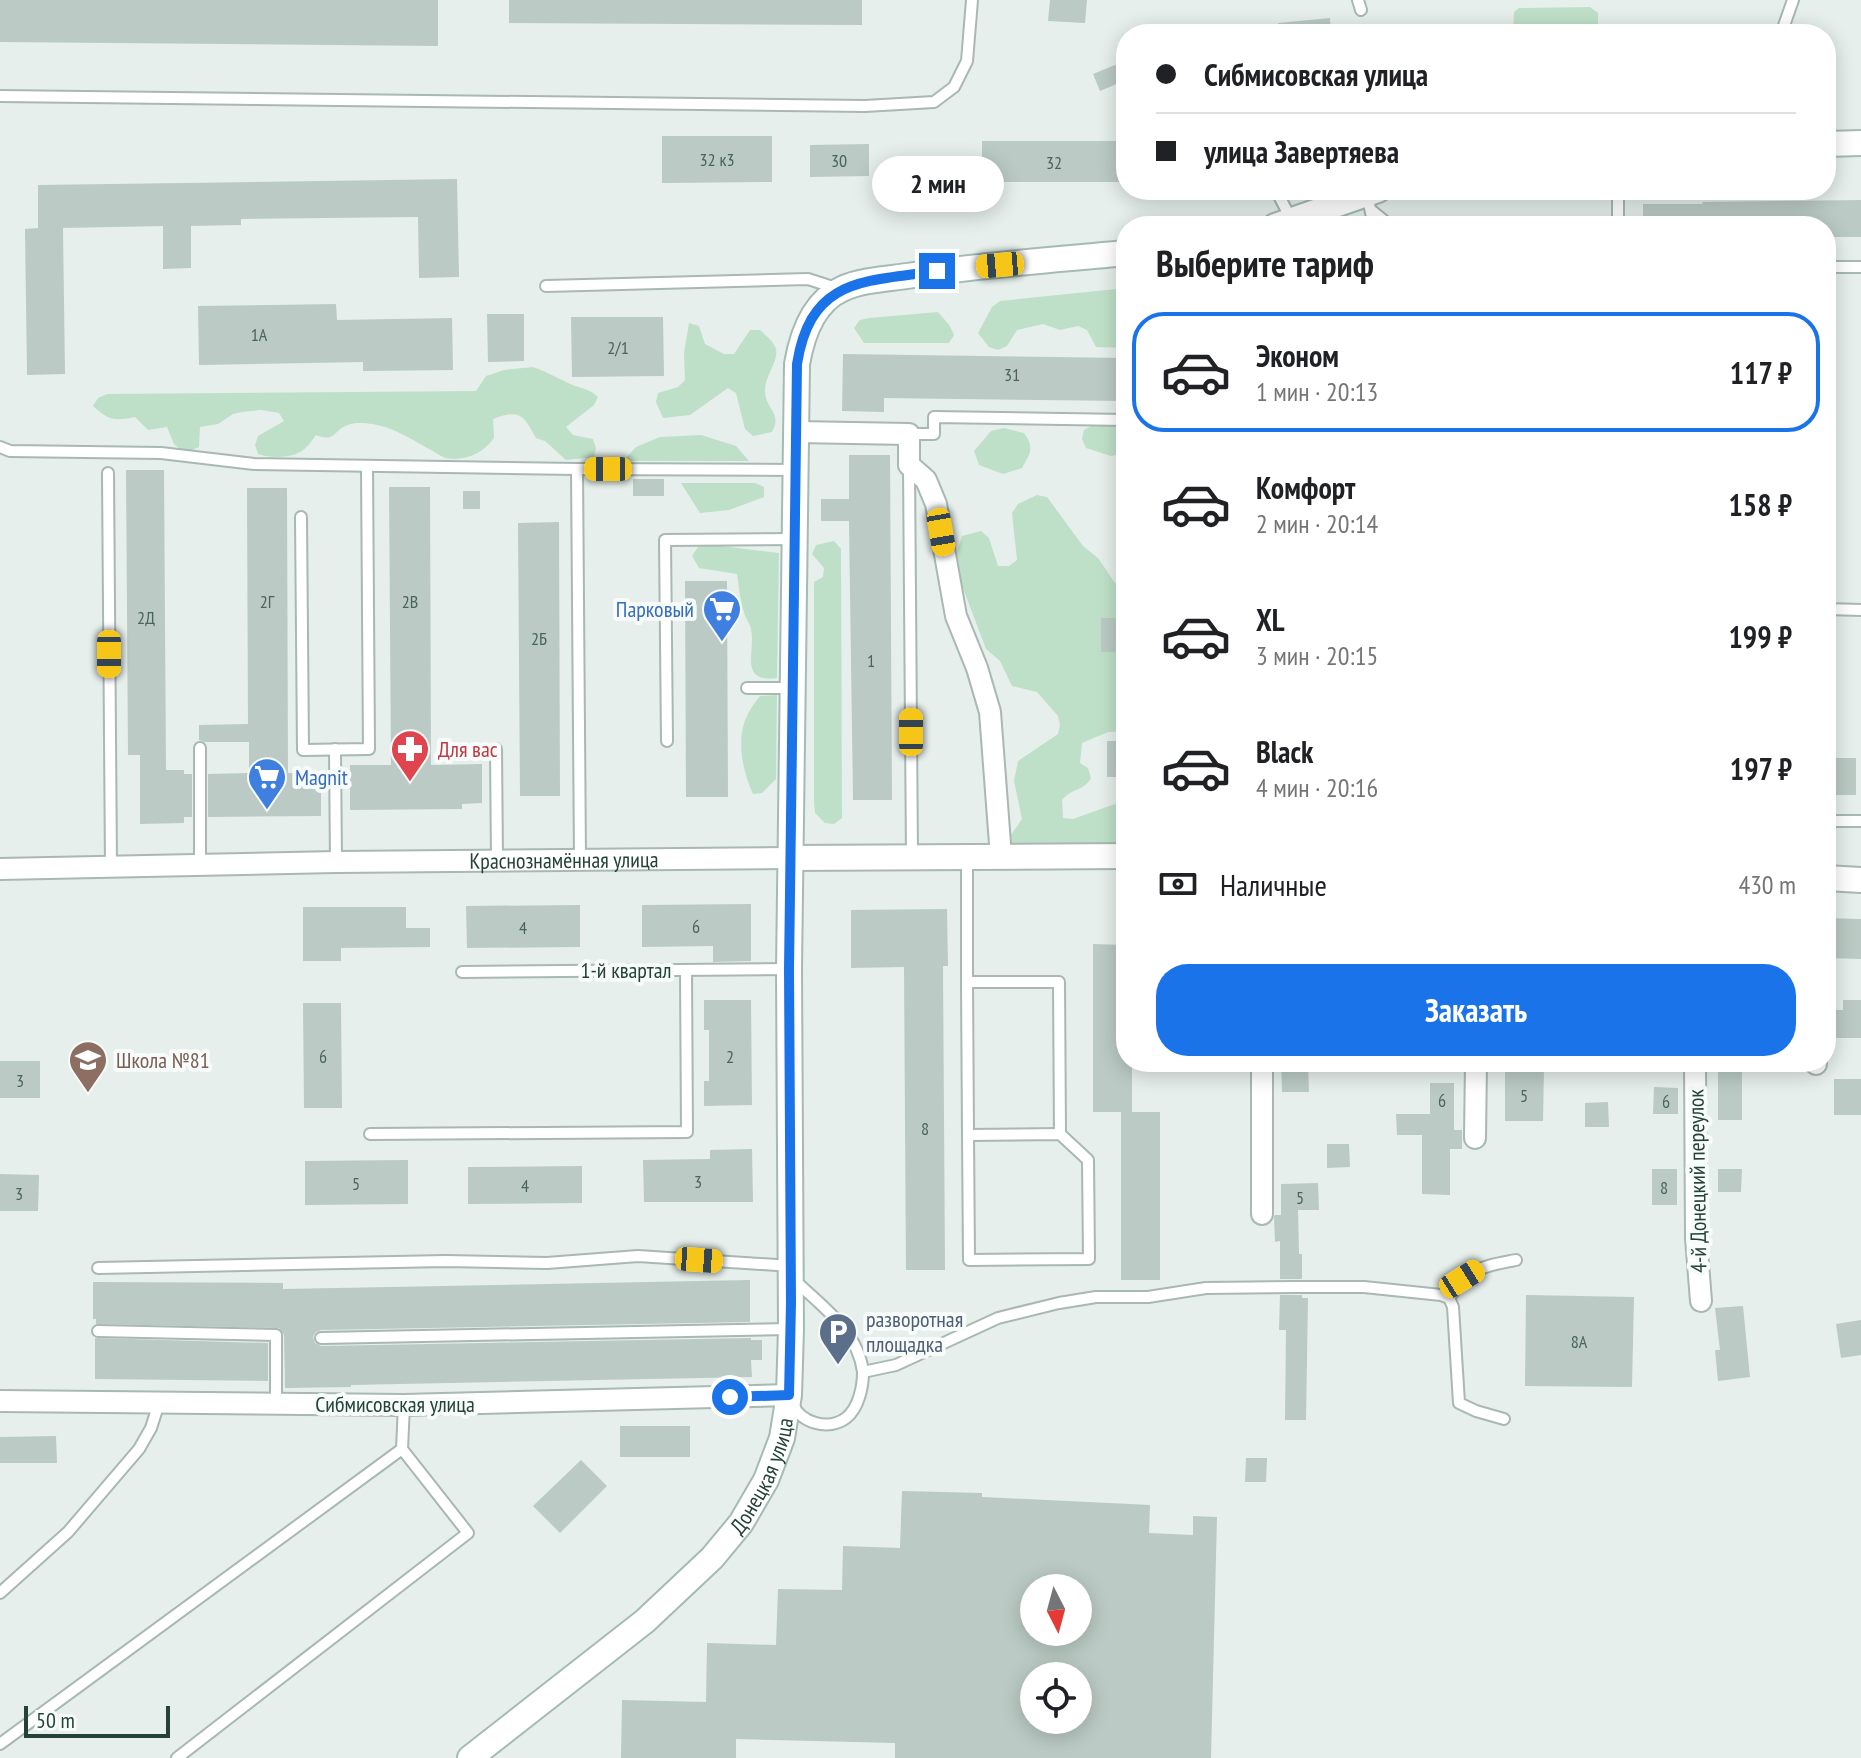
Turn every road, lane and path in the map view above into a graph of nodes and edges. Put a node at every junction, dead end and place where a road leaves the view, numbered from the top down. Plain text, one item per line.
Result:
1 (972, 0) edge
2 (1793, 0) edge
3 (1785, 24) edge
4 (0, 96) edge
5 (1861, 143) edge
6 (1836, 144) edge
7 (1368, 200) edge
8 (1310, 216) edge
9 (1116, 254) edge
10 (1836, 267) edge
11 (1861, 267) edge
12 (546, 286) dead end
13 (841, 289) junction
14 (1116, 420) edge
15 (796, 432) junction
16 (909, 434) junction
17 (0, 447) edge
18 (909, 465) junction
19 (367, 467) junction
20 (577, 469) junction
21 (795, 470) junction
22 (108, 473) dead end
23 (301, 517) dead end
24 (794, 539) junction
25 (1836, 609) edge
26 (1861, 610) edge
27 (747, 688) dead end
28 (793, 688) junction
29 (667, 741) dead end
30 (200, 748) dead end
31 (335, 749) junction
32 (496, 749) dead end
33 (1836, 821) edge
34 (1861, 821) edge
35 (1116, 856) edge
36 (912, 857) junction
37 (967, 857) junction
38 (1001, 857) junction
39 (791, 858) junction
40 (497, 860) junction
41 (580, 860) junction
42 (336, 862) junction
43 (200, 864) junction
44 (111, 867) junction
45 (0, 869) edge
46 (1836, 879) edge
47 (1861, 880) edge
48 (789, 969) junction
49 (686, 970) junction
50 (462, 972) dead end
51 (967, 982) junction
52 (1262, 1072) edge
53 (1476, 1072) edge
54 (1695, 1072) edge
55 (370, 1134) dead end
56 (1060, 1134) junction
57 (968, 1135) junction
58 (1475, 1138) dead end
59 (1262, 1214) dead end
60 (1516, 1260) dead end
61 (98, 1268) dead end
62 (791, 1272) junction
63 (1449, 1298) junction
64 (1701, 1301) dead end
65 (791, 1329) junction
66 (98, 1331) dead end
67 (321, 1338) dead end
68 (863, 1372) junction
69 (789, 1395) junction
70 (0, 1401) edge
71 (159, 1403) junction
72 (276, 1404) junction
73 (404, 1405) junction
74 (1504, 1419) dead end
75 (402, 1449) junction
76 (0, 1593) edge
77 (0, 1744) edge
78 (177, 1758) edge
79 (470, 1758) edge

1 - 4 lane
2 - 3 lane
5 - 6 main road
7 - 8 main road
9 - 13 main road
10 - 11 lane
12 - 13 lane
13 - 15 main road, Донецкая улица
14 - 16 lane
15 - 16 street
15 - 21 main road, Донецкая улица
16 - 18 street
17 - 19 lane
18 - 36 lane
18 - 38 street
19 - 20 lane
19 - 31 lane
20 - 21 lane
20 - 41 lane
21 - 24 main road, Донецкая улица
22 - 44 lane
23 - 31 lane
24 - 28 main road, Донецкая улица
24 - 29 lane
25 - 26 lane
27 - 28 lane
28 - 39 main road, Донецкая улица
30 - 43 lane
31 - 42 lane
32 - 40 lane
33 - 34 lane
35 - 38 main road, Краснознамённая улица
36 - 37 main road, Краснознамённая улица
36 - 39 main road, Краснознамённая улица
37 - 38 main road, Краснознамённая улица
37 - 51 lane
39 - 41 street, Краснознамённая улица
39 - 48 main road, Донецкая улица
40 - 41 street, Краснознамённая улица
40 - 42 street, Краснознамённая улица
42 - 43 street, Краснознамённая улица
43 - 44 street, Краснознамённая улица
44 - 45 street, Краснознамённая улица
46 - 47 main road
48 - 49 lane, 1-й квартал
48 - 62 main road, Донецкая улица
49 - 50 lane, 1-й квартал
49 - 55 lane
51 - 56 lane
51 - 57 lane
52 - 59 street
53 - 58 street
54 - 64 street, 4-й Донецкий переулок
56 - 57 lane
56 - 57 lane
60 - 63 lane
61 - 62 lane
62 - 65 main road, Донецкая улица
62 - 68 lane
63 - 68 lane
63 - 74 lane
65 - 67 lane
65 - 69 main road, Донецкая улица
66 - 72 lane
68 - 69 lane
69 - 73 street, Сибмисовская улица
69 - 79 main road, Донецкая улица
70 - 71 street, Сибмисовская улица
71 - 72 street, Сибмисовская улица
71 - 76 lane
72 - 73 street, Сибмисовская улица
73 - 75 lane
75 - 77 lane
75 - 78 lane

